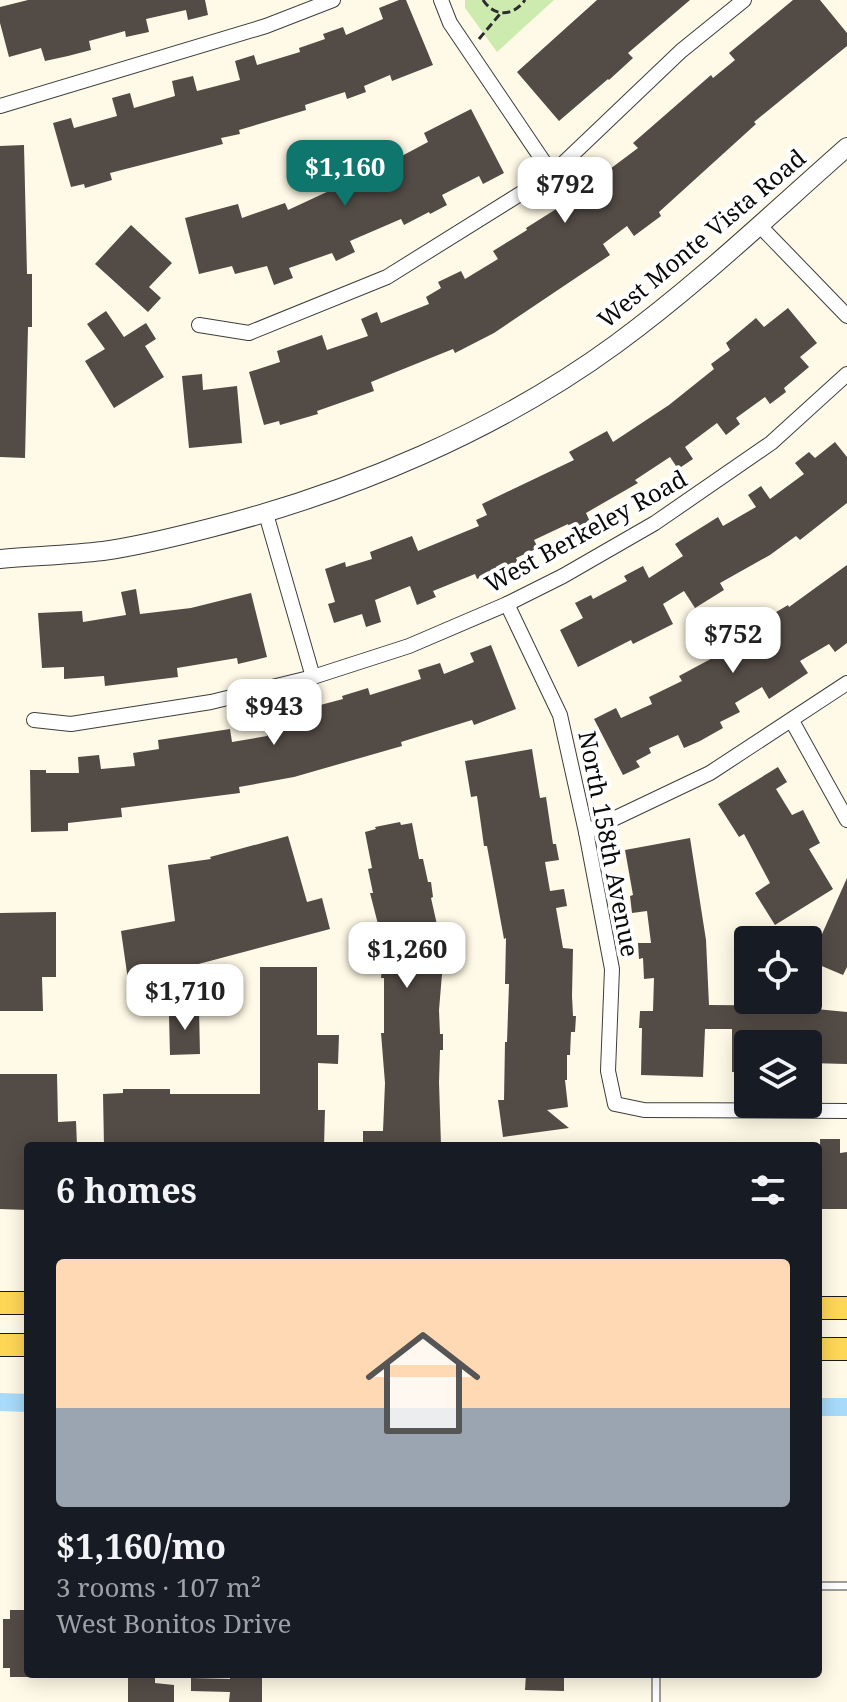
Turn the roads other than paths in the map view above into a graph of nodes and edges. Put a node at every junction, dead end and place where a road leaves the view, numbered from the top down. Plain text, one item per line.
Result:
1 (333, 0) edge
2 (441, 0) edge
3 (744, 0) edge
4 (0, 106) edge
5 (847, 147) edge
6 (552, 174) junction
7 (759, 225) junction
8 (847, 316) edge
9 (199, 325) dead end
10 (847, 374) edge
11 (266, 514) junction
12 (0, 559) edge
13 (507, 604) junction
14 (313, 677) junction
15 (847, 683) edge
16 (34, 720) dead end
17 (792, 721) junction
18 (847, 820) edge
19 (586, 832) junction
20 (847, 1111) edge
21 (0, 1303) edge
22 (24, 1303) edge
23 (822, 1308) edge
24 (847, 1308) edge
25 (0, 1345) edge
26 (24, 1345) edge
27 (822, 1349) edge
28 (847, 1349) edge
29 (822, 1586) edge
30 (847, 1586) edge
31 (656, 1678) edge
32 (656, 1702) edge

1 - 4 street
2 - 6 street
3 - 6 street
5 - 7 street, West Monte Vista Road
6 - 9 street
7 - 8 street
7 - 11 street, West Monte Vista Road
10 - 13 street, West Berkeley Road
11 - 12 street, West Monte Vista Road
11 - 14 street
13 - 14 street, West Berkeley Road
13 - 19 street, North 158th Avenue
14 - 16 street, West Berkeley Road
15 - 17 street
17 - 18 street
17 - 19 street
19 - 20 street, North 158th Avenue
21 - 22 main road
23 - 24 main road
25 - 26 main road
27 - 28 main road
29 - 30 lane
31 - 32 lane

